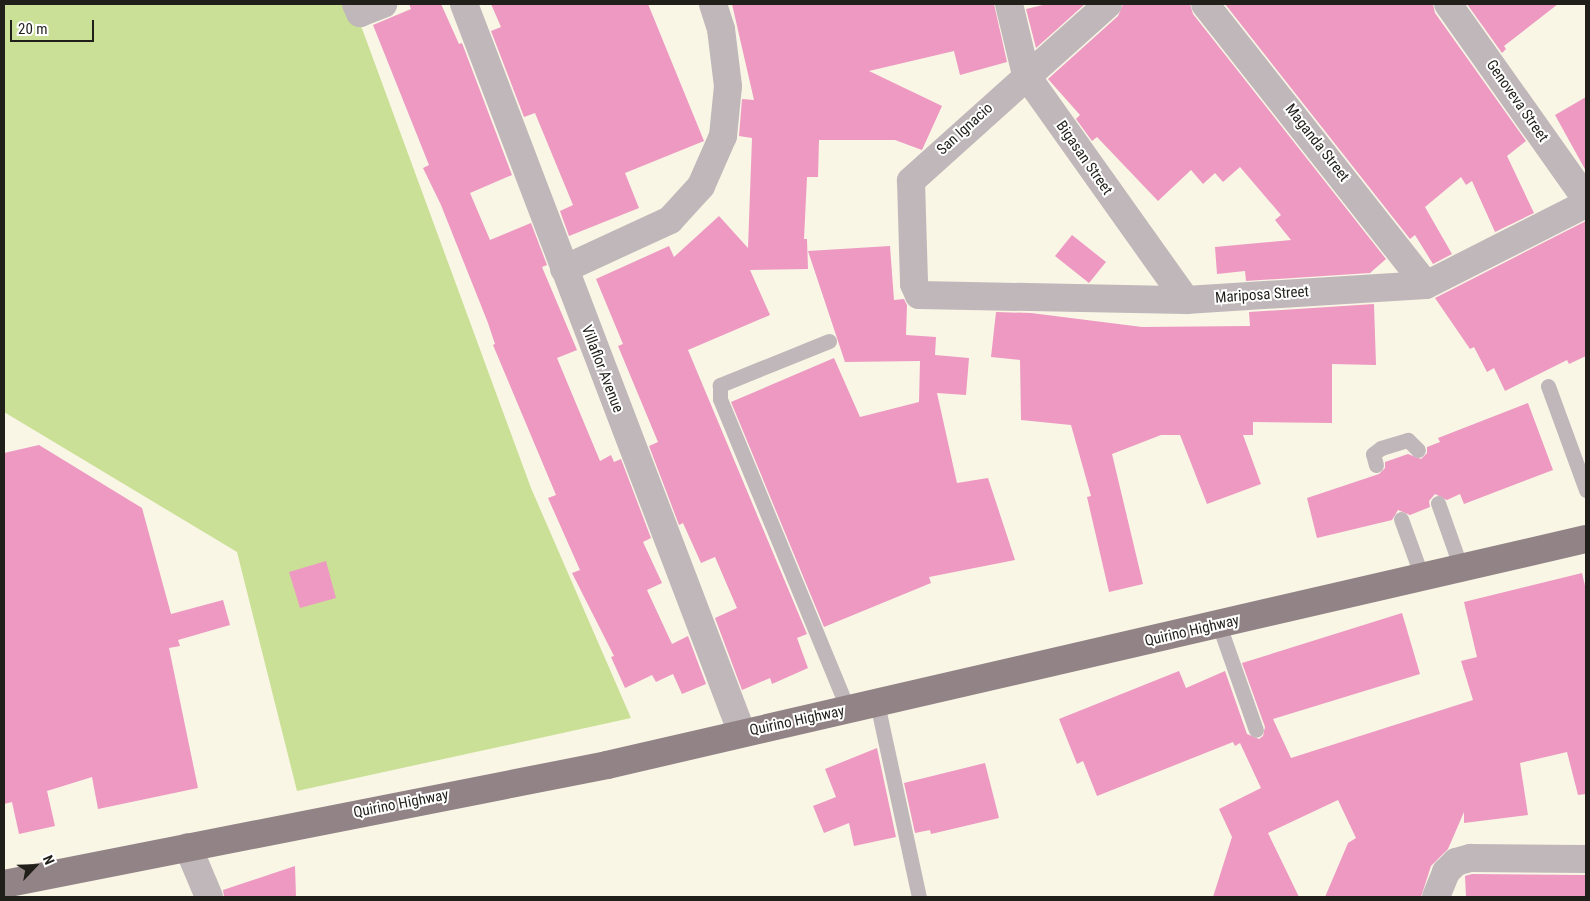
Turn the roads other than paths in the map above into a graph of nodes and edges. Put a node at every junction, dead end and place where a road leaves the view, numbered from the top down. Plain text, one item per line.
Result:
1 (356, 4) edge
2 (383, 4) edge
3 (464, 4) edge
4 (713, 4) edge
5 (1008, 4) edge
6 (1108, 4) edge
7 (1205, 4) edge
8 (1448, 4) edge
9 (1026, 75) junction
10 (1586, 199) edge
11 (1586, 204) edge
12 (564, 269) junction
13 (1426, 285) junction
14 (919, 294) joint
15 (1186, 300) junction
16 (829, 341) dead end
17 (1548, 386) dead end
18 (1418, 450) dead end
19 (1376, 465) dead end
20 (1586, 490) edge
21 (1438, 503) dead end
22 (1401, 519) dead end
23 (1586, 539) edge
24 (1461, 568) junction
25 (1422, 577) junction
26 (1219, 625) junction
27 (877, 703) junction
28 (848, 710) junction
29 (1256, 730) dead end
30 (742, 733) junction
31 (188, 847) junction
32 (1586, 859) edge
33 (4, 884) edge
34 (209, 897) edge
35 (919, 897) edge
36 (1436, 897) edge

1 - 2 street
3 - 12 street, Villaflor Avenue
4 - 12 street
5 - 9 street, Bigasan Street
6 - 9 street, San Ignacio
7 - 13 street, Maganda Street
8 - 10 street, Genoveva Street
9 - 14 street, San Ignacio
9 - 15 street, Bigasan Street
11 - 13 street, Mariposa Street
12 - 30 street, Villaflor Avenue
13 - 15 street, Mariposa Street
14 - 15 street, Mariposa Street
16 - 28 lane
17 - 20 lane
18 - 19 lane
21 - 24 lane
22 - 25 lane
23 - 24 main road, Quirino Highway
24 - 25 main road, Quirino Highway
25 - 26 main road, Quirino Highway
26 - 27 main road, Quirino Highway
26 - 29 lane
27 - 28 main road, Quirino Highway
27 - 35 lane
28 - 30 main road, Quirino Highway
30 - 31 main road, Quirino Highway
31 - 33 main road, Quirino Highway
31 - 34 street
32 - 36 street

